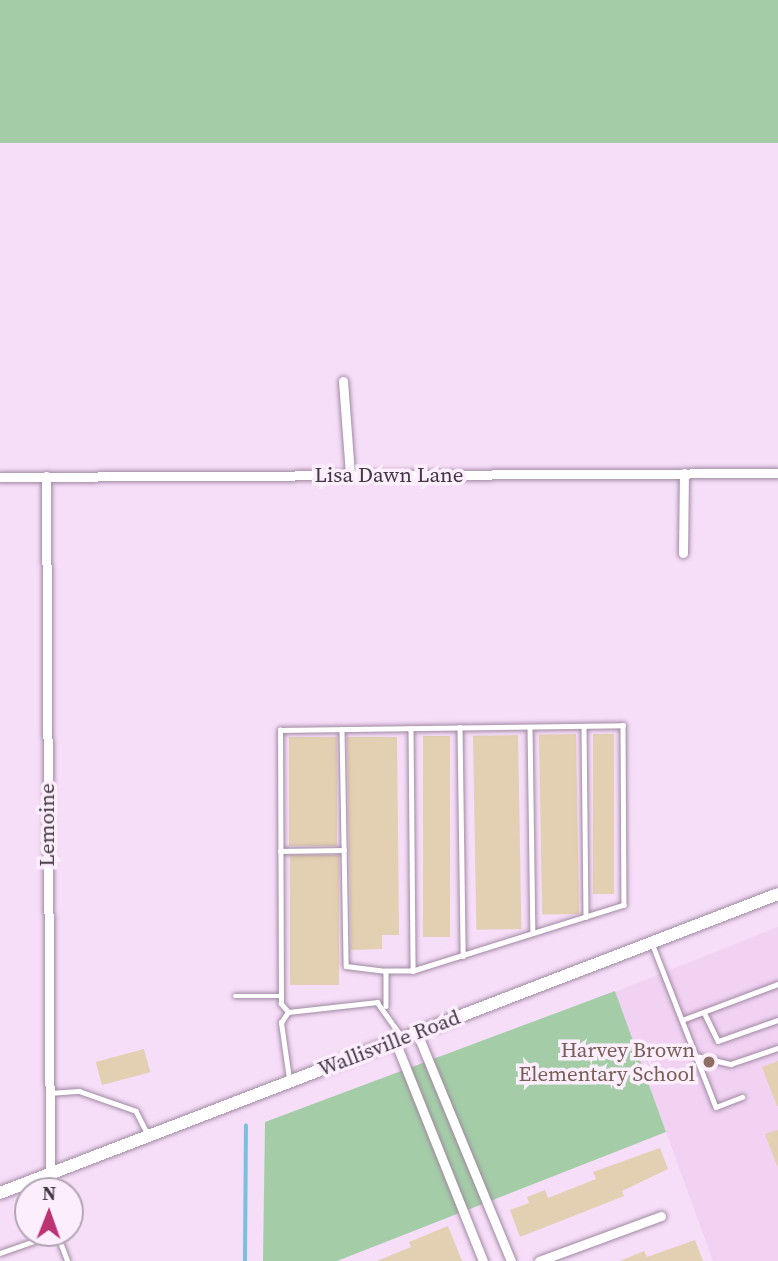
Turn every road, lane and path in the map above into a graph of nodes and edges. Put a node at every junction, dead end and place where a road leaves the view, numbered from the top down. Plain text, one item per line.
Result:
1 (343, 381) dead end
2 (684, 473) junction
3 (778, 473) edge
4 (350, 475) junction
5 (0, 477) edge
6 (46, 477) junction
7 (684, 553) dead end
8 (530, 726) junction
9 (584, 726) junction
10 (460, 727) junction
11 (411, 728) junction
12 (342, 729) junction
13 (280, 850) junction
14 (344, 850) junction
15 (778, 894) edge
16 (586, 917) junction
17 (533, 933) junction
18 (652, 942) junction
19 (463, 956) junction
20 (386, 971) junction
21 (413, 971) junction
22 (778, 984) edge
23 (235, 996) dead end
24 (281, 996) junction
25 (386, 1006) junction
26 (288, 1012) junction
27 (704, 1012) junction
28 (682, 1020) junction
29 (778, 1020) edge
30 (417, 1033) junction
31 (399, 1040) junction
32 (778, 1048) edge
33 (696, 1056) junction
34 (290, 1082) junction
35 (48, 1093) junction
36 (742, 1097) dead end
37 (148, 1136) junction
38 (50, 1173) junction
39 (46, 1177) edge
40 (661, 1216) dead end
41 (483, 1261) edge
42 (511, 1261) edge
43 (539, 1261) edge

1 - 4 street
2 - 3 street, Lisa Dawn Lane
2 - 4 street, Lisa Dawn Lane
2 - 7 street
4 - 6 street, Lisa Dawn Lane
5 - 6 street, Lisa Dawn Lane
6 - 35 street, Lemoine
8 - 9 lane
8 - 10 lane
8 - 17 lane
9 - 16 lane
9 - 16 lane
10 - 11 lane
10 - 19 lane
11 - 12 lane
11 - 21 lane
12 - 13 lane
12 - 14 lane
13 - 14 lane
13 - 24 lane
14 - 20 lane
15 - 18 main road, Wallisville Road
16 - 17 lane
17 - 19 lane
18 - 28 lane
18 - 30 main road, Wallisville Road
19 - 21 lane
20 - 21 lane
20 - 25 lane
22 - 27 lane
23 - 24 lane
24 - 26 lane
25 - 26 lane
25 - 31 lane
26 - 34 lane
27 - 28 lane
27 - 29 lane
28 - 33 lane
30 - 31 main road, Wallisville Road
30 - 42 street
31 - 34 main road, Wallisville Road
31 - 41 street
32 - 33 lane
33 - 36 lane
34 - 37 main road, Wallisville Road
35 - 37 lane
35 - 38 street, Lemoine
37 - 38 main road, Wallisville Road
38 - 39 main road, Wallisville Road
40 - 43 street

